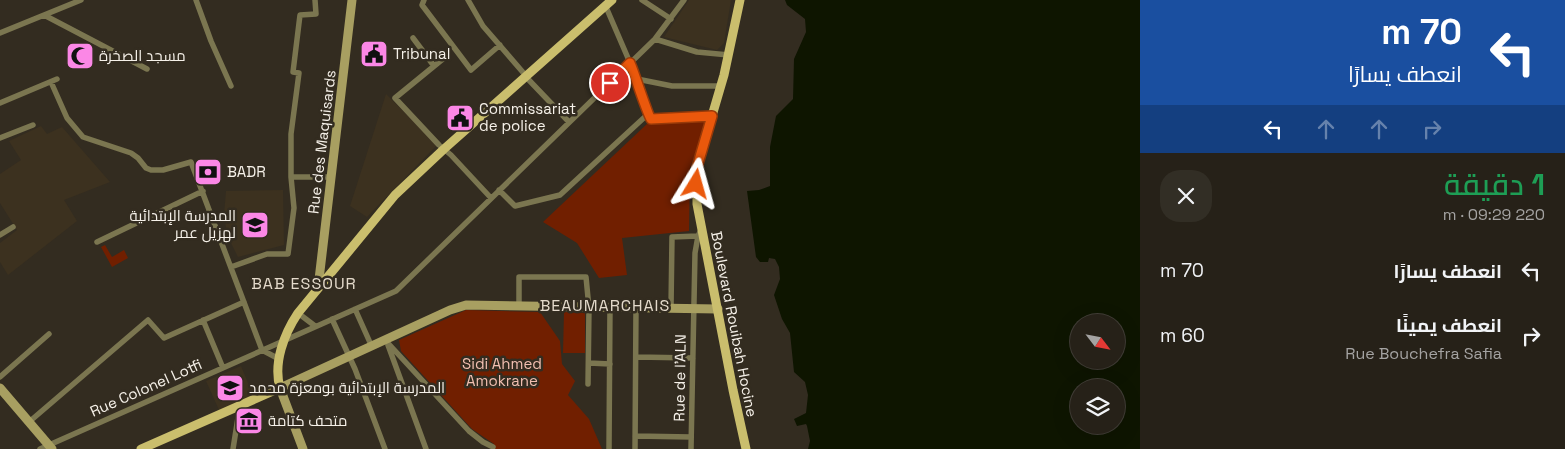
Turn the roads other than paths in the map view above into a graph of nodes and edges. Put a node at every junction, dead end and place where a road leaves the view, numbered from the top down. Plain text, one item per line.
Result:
1 (81, 0) edge
2 (196, 0) edge
3 (315, 0) edge
4 (352, 0) edge
5 (424, 0) edge
6 (468, 0) edge
7 (642, 0) edge
8 (684, 0) edge
9 (740, 0) edge
10 (609, 3) edge
11 (44, 15) junction
12 (671, 19) junction
13 (0, 33) edge
14 (413, 38) dead end
15 (655, 39) junction
16 (500, 46) junction
17 (728, 55) junction
18 (444, 58) dead end
19 (630, 63) junction
20 (434, 66) junction
21 (147, 69) dead end
22 (527, 77) junction
23 (57, 79) dead end
24 (637, 79) junction
25 (50, 82) junction
26 (231, 86) dead end
27 (720, 86) junction
28 (0, 103) edge
29 (648, 114) junction
30 (712, 116) junction
31 (569, 122) junction
32 (33, 125) dead end
33 (0, 138) edge
34 (444, 149) junction
35 (291, 176) junction
36 (332, 177) junction
37 (500, 190) junction
38 (203, 192) junction
39 (491, 198) junction
40 (13, 227) dead end
41 (700, 232) junction
42 (0, 235) edge
43 (97, 242) dead end
44 (231, 267) junction
45 (318, 288) junction
46 (244, 302) junction
47 (519, 306) junction
48 (610, 307) junction
49 (589, 308) junction
50 (636, 308) junction
51 (671, 308) junction
52 (694, 308) junction
53 (356, 309) junction
54 (718, 309) junction
55 (298, 313) junction
56 (332, 319) junction
57 (203, 320) junction
58 (315, 326) junction
59 (49, 334) dead end
60 (284, 340) junction
61 (386, 341) junction
62 (372, 347) junction
63 (262, 350) junction
64 (350, 357) junction
65 (636, 357) junction
66 (693, 358) junction
67 (279, 360) junction
68 (589, 363) junction
69 (610, 364) junction
70 (223, 368) junction
71 (0, 377) edge
72 (588, 384) dead end
73 (0, 388) edge
74 (280, 388) junction
75 (240, 405) junction
76 (28, 422) junction
77 (635, 436) junction
78 (691, 437) junction
79 (493, 447) dead end
80 (47, 448) edge
81 (141, 449) edge
82 (233, 449) edge
83 (303, 449) edge
84 (385, 449) edge
85 (426, 449) edge
86 (609, 449) edge
87 (635, 449) edge
88 (691, 449) edge
89 (746, 449) edge

1 - 11 street
2 - 26 street
3 - 35 street
4 - 36 main road, Rue des Maquisards
5 - 16 street
6 - 16 street
7 - 12 street
8 - 12 street, Rue Colonel Lotfi
9 - 17 main road, Boulevard Rouibah Hocine
10 - 19 street
10 - 22 main road
11 - 13 street
11 - 21 street
12 - 15 street, Rue Colonel Lotfi
14 - 20 street
15 - 17 street
15 - 19 street, Rue Colonel Lotfi
16 - 22 street
17 - 27 main road, Boulevard Rouibah Hocine
18 - 20 street
19 - 24 street
19 - 31 street, Rue Colonel Lotfi
20 - 34 street
22 - 31 street
22 - 34 main road
23 - 25 street
24 - 27 street
24 - 29 street
25 - 28 street
25 - 38 street
27 - 30 main road, Boulevard Rouibah Hocine
29 - 30 street
29 - 37 street
30 - 41 main road, Boulevard Rouibah Hocine
31 - 37 street, Rue Colonel Lotfi
32 - 33 street
34 - 39 street
34 - 45 main road
35 - 36 street
35 - 44 street
36 - 45 main road, Rue des Maquisards
37 - 39 street, Rue Colonel Lotfi
38 - 43 street
38 - 44 street
39 - 53 street, Rue Colonel Lotfi
40 - 42 street
41 - 51 street
41 - 52 street, Rue de l'ALN
41 - 54 main road, Boulevard Rouibah Hocine
44 - 46 street
45 - 55 main road
46 - 57 street
46 - 63 street
47 - 49 main road
47 - 49 street
47 - 61 main road
48 - 49 main road
48 - 50 main road
48 - 69 street
49 - 68 street
50 - 51 main road
50 - 65 street
51 - 52 main road
52 - 54 main road
52 - 66 street, Rue de l'ALN
53 - 56 street, Rue Colonel Lotfi
53 - 62 street
54 - 89 main road, Boulevard Rouibah Hocine
55 - 58 street
55 - 60 main road
56 - 58 street, Rue Colonel Lotfi
56 - 64 street
57 - 70 street
57 - 76 street
58 - 60 street, Rue Colonel Lotfi
59 - 71 street
60 - 63 street, Rue Colonel Lotfi
60 - 67 main road
61 - 62 main road
61 - 79 street
61 - 85 street
62 - 64 main road
63 - 67 street
63 - 70 street, Rue Colonel Lotfi
64 - 74 main road
64 - 84 street
65 - 66 street
65 - 77 street
66 - 78 street, Rue de l'ALN
67 - 74 main road
68 - 69 street
68 - 72 street
69 - 86 street
70 - 80 street, Rue Colonel Lotfi
73 - 76 main road
74 - 75 main road
74 - 83 main road
75 - 81 main road
75 - 82 street
76 - 80 main road
77 - 78 street
77 - 87 street
78 - 88 street, Rue de l'ALN

